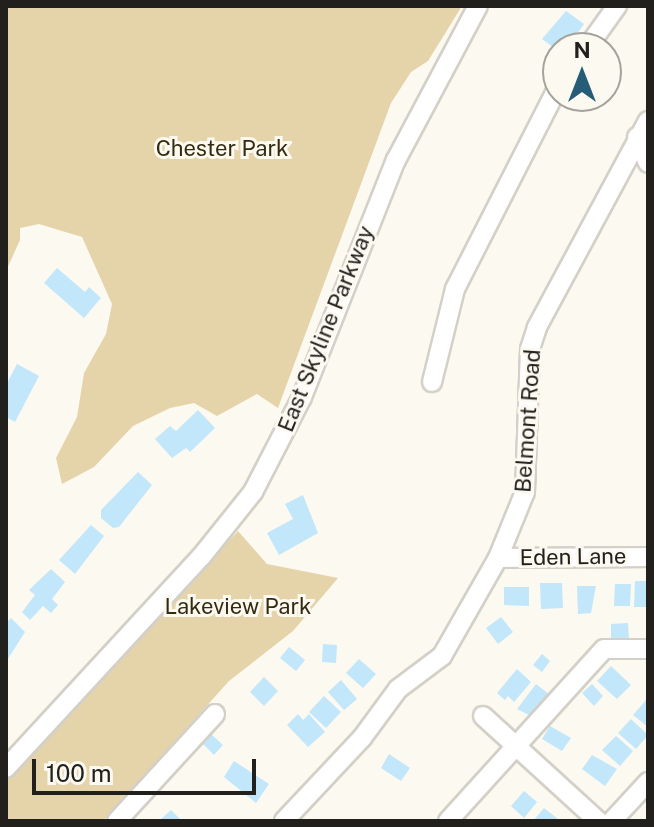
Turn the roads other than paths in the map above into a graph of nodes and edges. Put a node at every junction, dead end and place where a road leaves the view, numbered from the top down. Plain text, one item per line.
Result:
1 (478, 6) edge
2 (617, 6) edge
3 (598, 32) edge
4 (545, 112) edge
5 (648, 121) edge
6 (637, 137) junction
7 (648, 163) edge
8 (432, 382) dead end
9 (648, 557) edge
10 (498, 558) junction
11 (648, 649) edge
12 (215, 714) dead end
13 (483, 716) dead end
14 (514, 746) junction
15 (6, 768) edge
16 (648, 782) edge
17 (117, 821) edge
18 (284, 821) edge
19 (448, 821) edge
20 (598, 821) edge
21 (612, 821) edge

1 - 15 street, East Skyline Parkway
2 - 3 street
4 - 8 street
5 - 6 street, Belmont Road
6 - 7 street
6 - 10 street, Belmont Road
9 - 10 street, Eden Lane
10 - 18 street, Belmont Road
11 - 14 street
12 - 17 street
13 - 14 street
14 - 19 street
14 - 20 street
16 - 21 street

